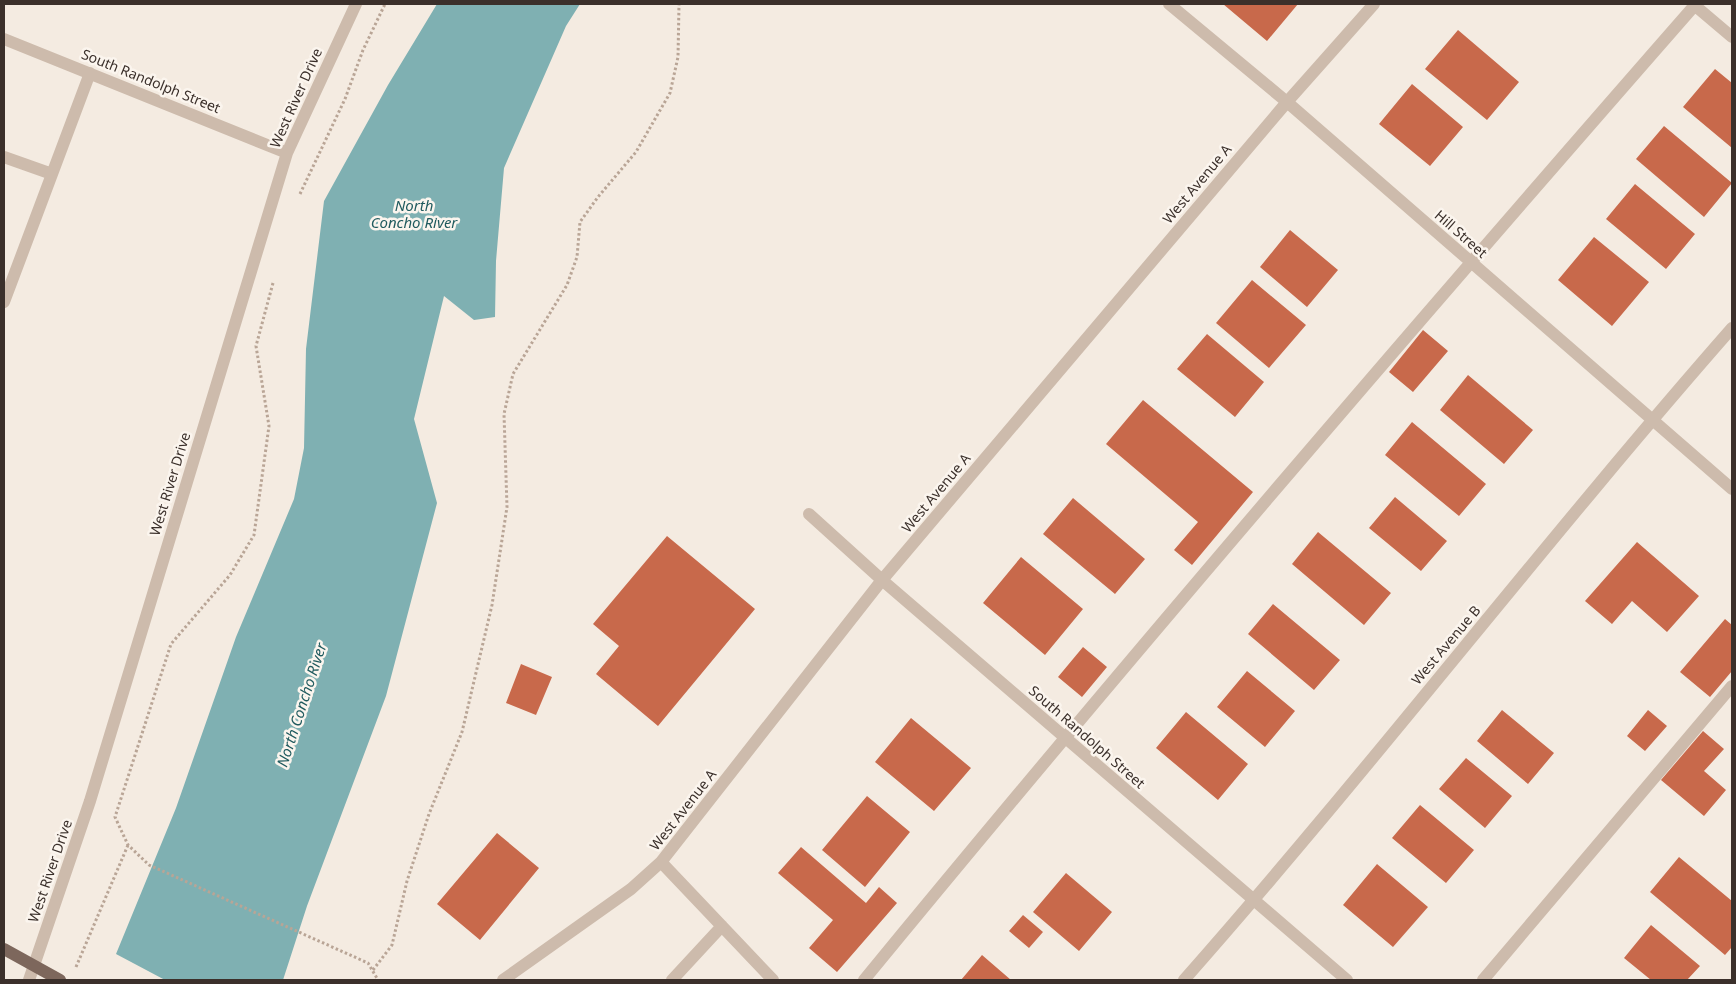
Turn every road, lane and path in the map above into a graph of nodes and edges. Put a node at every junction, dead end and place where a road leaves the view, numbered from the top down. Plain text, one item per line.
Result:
1 (356, 4) edge
2 (385, 4) edge
3 (679, 4) edge
4 (1169, 4) edge
5 (1374, 4) edge
6 (1694, 4) edge
7 (1732, 37) edge
8 (4, 40) edge
9 (90, 73) junction
10 (1287, 102) junction
11 (287, 152) junction
12 (4, 157) edge
13 (52, 174) junction
14 (296, 202) dead end
15 (1470, 262) junction
16 (274, 276) dead end
17 (4, 302) edge
18 (1732, 328) edge
19 (1651, 420) junction
20 (1732, 489) edge
21 (809, 514) dead end
22 (882, 580) junction
23 (1732, 686) edge
24 (1064, 737) junction
25 (128, 845) junction
26 (661, 862) junction
27 (1254, 900) junction
28 (722, 926) junction
29 (4, 948) edge
30 (373, 970) junction
31 (74, 971) dead end
32 (29, 980) edge
33 (60, 980) edge
34 (378, 980) edge
35 (503, 980) edge
36 (672, 980) edge
37 (773, 980) edge
38 (864, 980) edge
39 (1184, 980) edge
40 (1347, 980) edge
41 (1483, 980) edge

1 - 11 street, West River Drive
2 - 14 path
3 - 30 path
4 - 10 street, Hill Street
5 - 10 street, West Avenue A
6 - 7 street
6 - 15 street
8 - 9 street, South Randolph Street
9 - 11 street, South Randolph Street
9 - 13 street
10 - 15 street, Hill Street
10 - 22 street, West Avenue A
11 - 32 street, West River Drive
12 - 13 street
13 - 17 street
15 - 19 street, Hill Street
15 - 24 street
16 - 25 path
18 - 19 street, West Avenue B
19 - 20 street, Hill Street
19 - 27 street, West Avenue B
21 - 22 street, South Randolph Street
22 - 24 street, South Randolph Street
22 - 26 street, West Avenue A
23 - 41 street
24 - 27 street, South Randolph Street
24 - 38 street
25 - 30 path
25 - 31 path
26 - 28 street
26 - 35 street, West Avenue A
27 - 39 street, West Avenue B
27 - 40 street, South Randolph Street
28 - 36 street
28 - 37 street
29 - 33 main road, bridge
30 - 34 path

